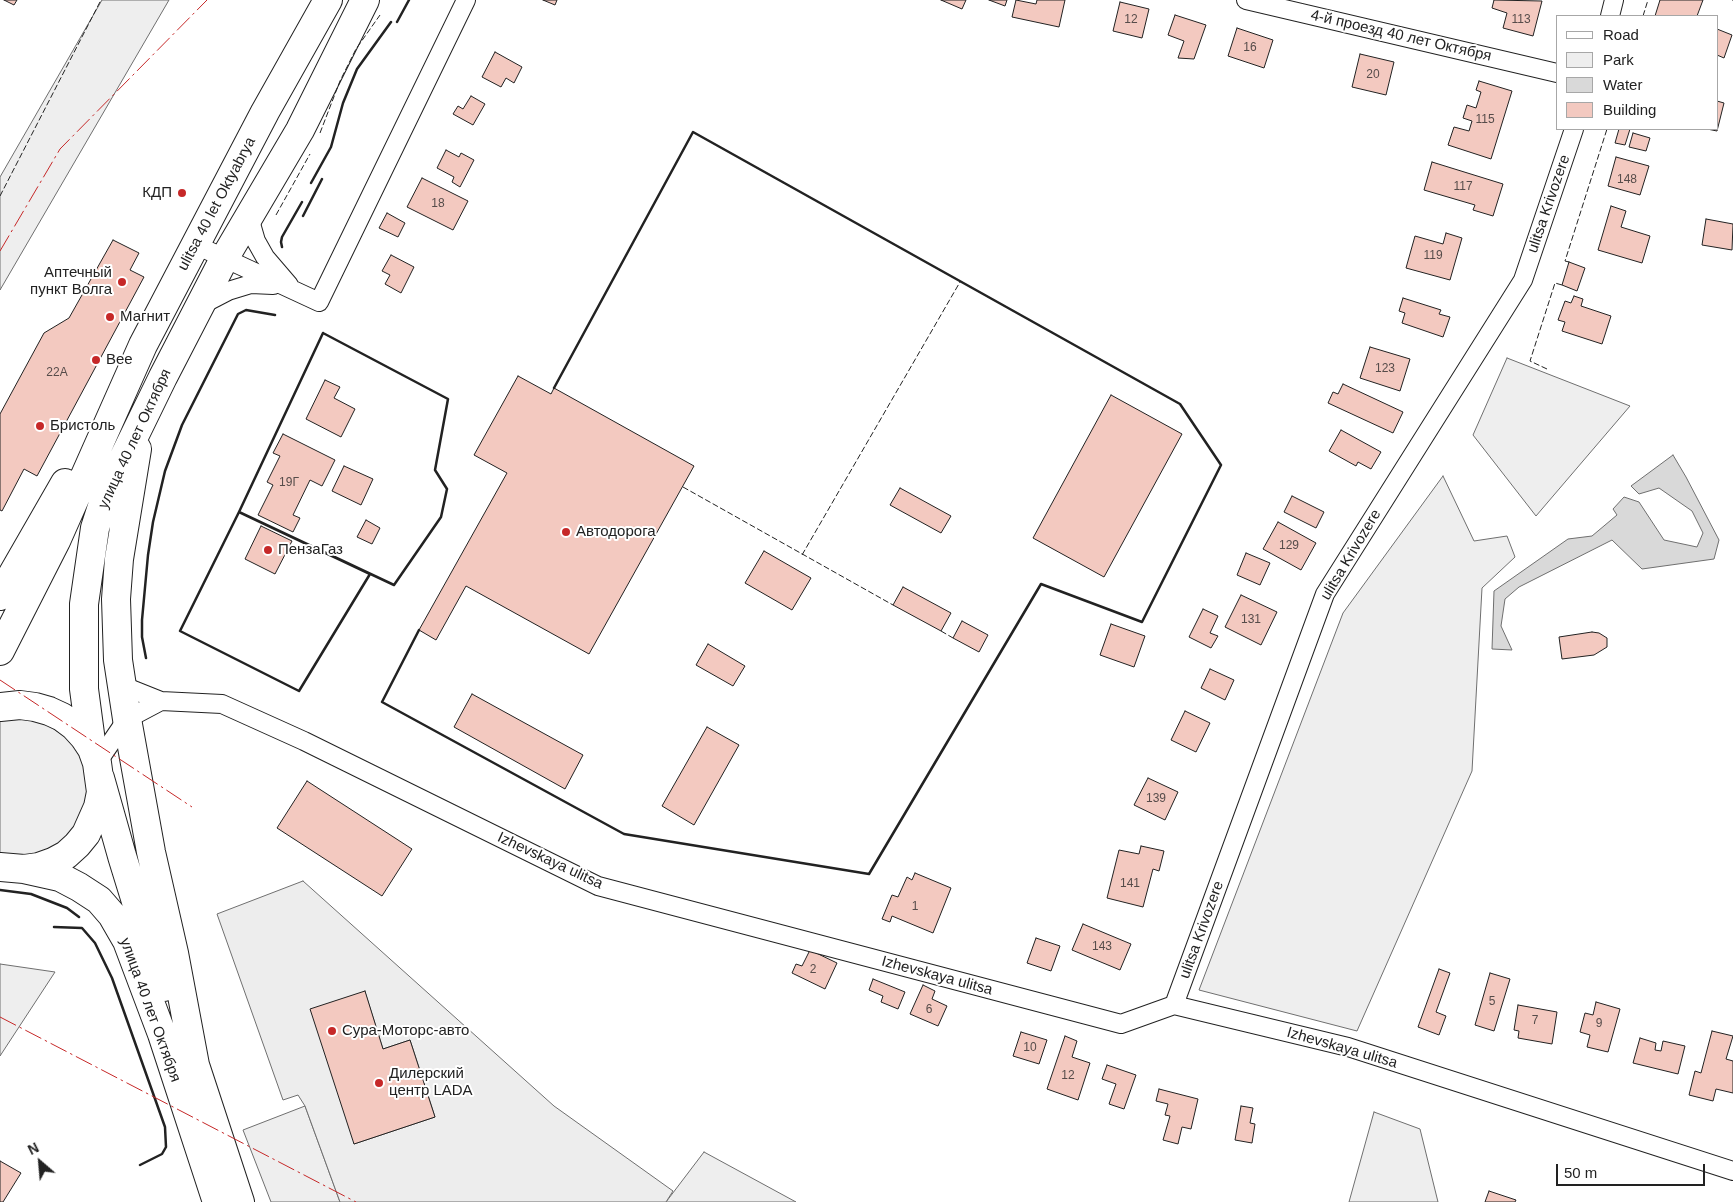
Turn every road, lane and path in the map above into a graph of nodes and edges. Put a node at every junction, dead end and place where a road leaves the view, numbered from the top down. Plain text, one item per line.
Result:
1 (328, 0) edge
2 (364, 0) edge
3 (466, 0) edge
4 (1246, 0) edge
5 (1614, 0) edge
6 (1610, 15) edge
7 (1556, 73) edge
8 (1574, 130) edge
9 (249, 217) junction
10 (196, 245) junction
11 (224, 259) junction
12 (291, 288) junction
13 (200, 305) junction
14 (113, 412) junction
15 (141, 422) junction
16 (0, 596) edge
17 (0, 651) edge
18 (121, 685) junction
19 (161, 701) junction
20 (0, 708) edge
21 (126, 720) junction
22 (96, 764) junction
23 (12, 868) edge
24 (1174, 1005) junction
25 (195, 1066) junction
26 (1733, 1171) edge
27 (217, 1202) edge
28 (240, 1202) edge

1 - 10 main road, ulitsa 40 let Oktyabrya
2 - 9 main road, улица 40 лет Октября
3 - 12 street
4 - 7 street, 4-й проезд 40 лет Октября
5 - 6 street
8 - 24 street, ulitsa Krivozere
9 - 11 main road, улица 40 лет Октября
9 - 12 street
10 - 11 street
10 - 14 main road, ulitsa 40 let Oktyabrya
11 - 12 street
11 - 13 main road, улица 40 лет Октября
12 - 13 street
13 - 15 main road, улица 40 лет Октября
14 - 16 main road
14 - 17 main road, улица 40 лет Октября
15 - 18 main road, улица 40 лет Октября
15 - 22 main road, улица 40 лет Октября
18 - 19 street, Izhevskaya ulitsa
18 - 21 main road, улица 40 лет Октября
19 - 21 street
19 - 24 street, Izhevskaya ulitsa
20 - 22 main road
21 - 22 street
21 - 25 main road, улица 40 лет Октября
22 - 23 main road, улица 40 лет Октября
22 - 25 main road
23 - 27 main road, улица 40 лет Октября
24 - 26 street, Izhevskaya ulitsa
25 - 28 main road, улица 40 лет Октября

